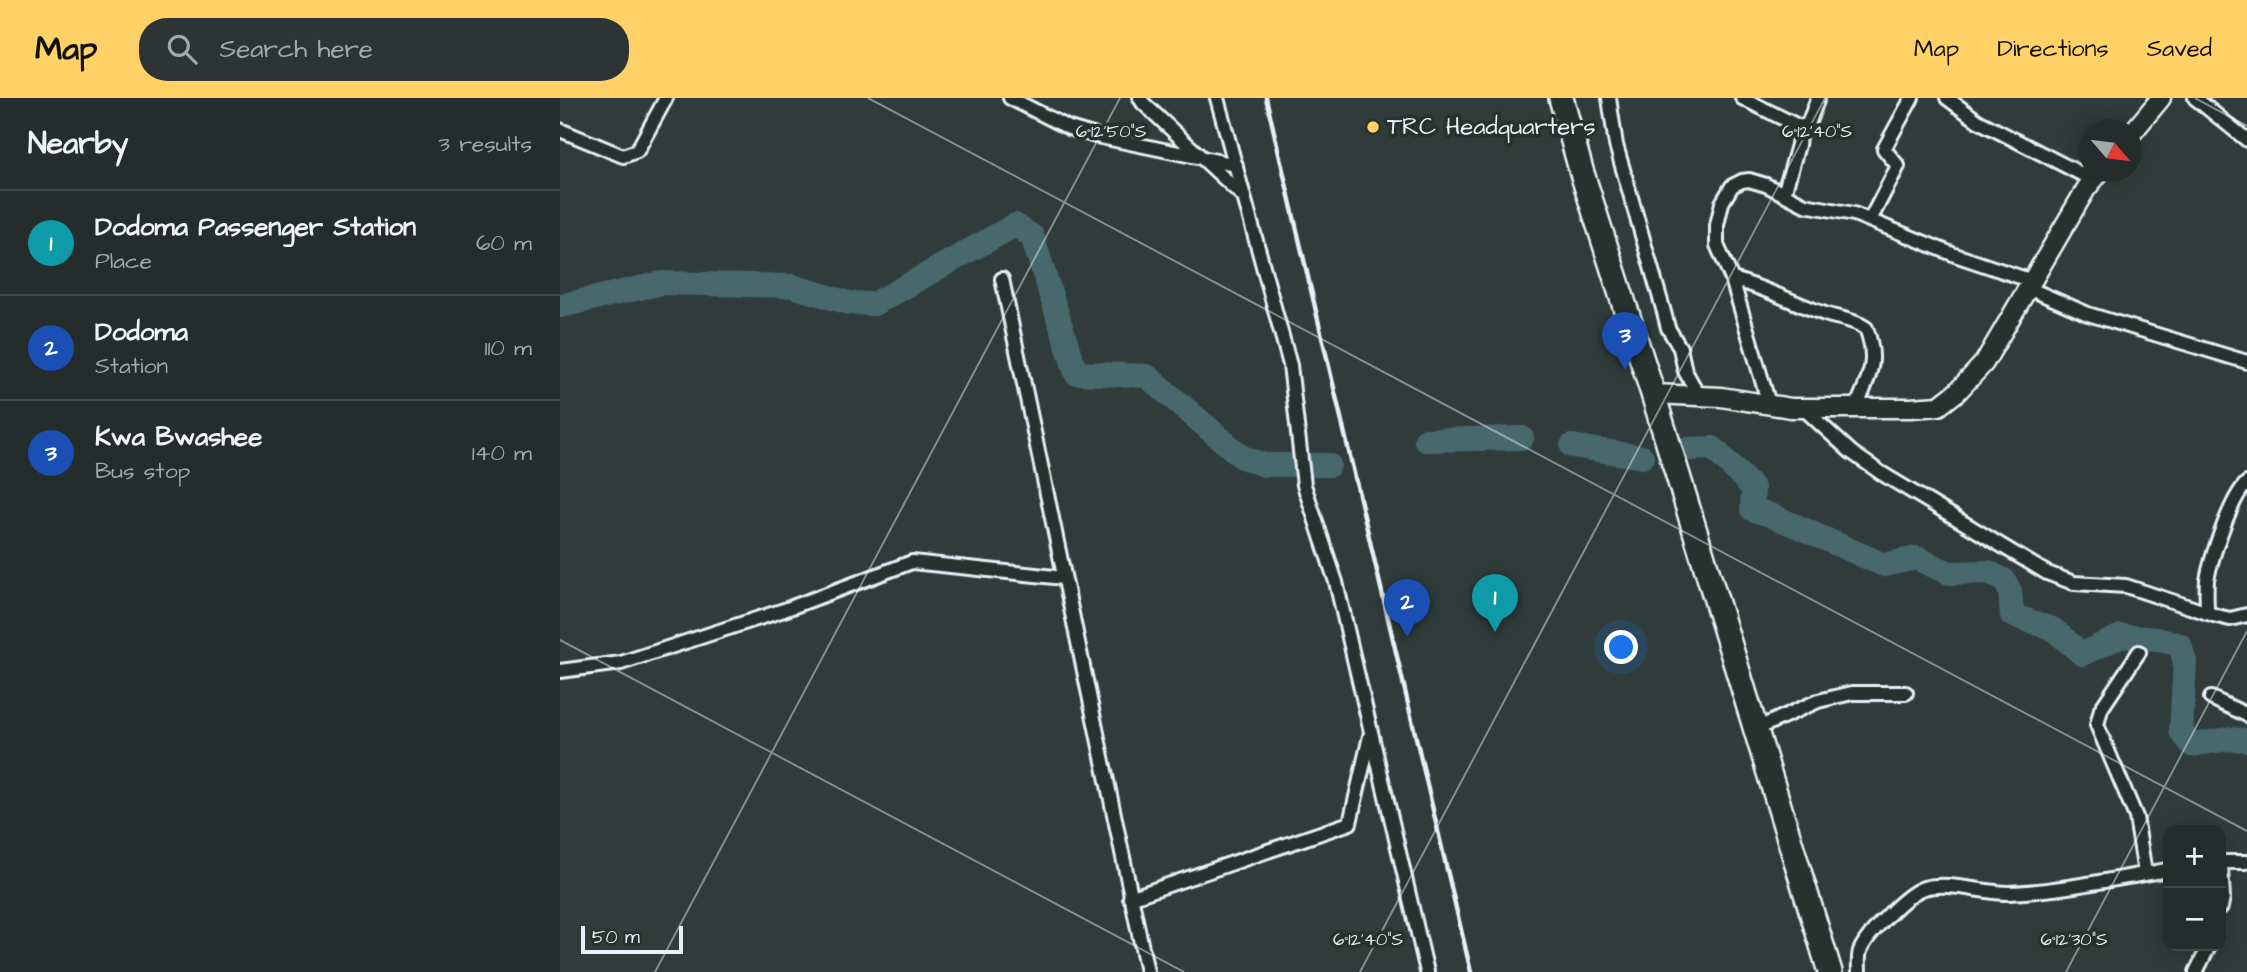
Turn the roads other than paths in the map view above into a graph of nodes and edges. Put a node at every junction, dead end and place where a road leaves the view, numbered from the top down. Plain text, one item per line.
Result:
1 (666, 98) edge
2 (1010, 98) edge
3 (1140, 98) edge
4 (1217, 98) edge
5 (1561, 98) edge
6 (1609, 98) edge
7 (1742, 98) edge
8 (1818, 98) edge
9 (1912, 98) edge
10 (1947, 98) edge
11 (2161, 98) edge
12 (2195, 98) edge
13 (2142, 121) edge
14 (1800, 127) junction
15 (560, 131) edge
16 (2247, 140) edge
17 (1201, 158) junction
18 (1236, 165) junction
19 (2079, 168) edge
20 (2093, 182) edge
21 (1784, 194) junction
22 (1244, 197) junction
23 (1870, 220) junction
24 (1002, 279) dead end
25 (1732, 279) junction
26 (2030, 284) junction
27 (2247, 362) edge
28 (1653, 394) junction
29 (1699, 396) junction
30 (1769, 404) junction
31 (1803, 408) junction
32 (1856, 408) junction
33 (2247, 483) edge
34 (1064, 578) junction
35 (2207, 614) junction
36 (2247, 615) edge
37 (2140, 652) dead end
38 (560, 671) edge
39 (1906, 693) dead end
40 (2211, 698) dead end
41 (2247, 715) edge
42 (1756, 729) junction
43 (1371, 732) junction
44 (2247, 862) edge
45 (2226, 864) edge
46 (2163, 871) edge
47 (2145, 873) junction
48 (1130, 898) junction
49 (2207, 951) edge
50 (1147, 972) edge
51 (1427, 972) edge
52 (1830, 972) edge
53 (1859, 972) edge
54 (2196, 972) edge

1 - 15 street
2 - 17 street
3 - 17 street
4 - 18 street
5 - 28 highway
6 - 29 street
7 - 14 street
8 - 14 street
9 - 23 street
10 - 19 street
11 - 13 street
12 - 16 street
14 - 21 street
17 - 18 street
17 - 22 street
18 - 22 street
20 - 26 street
21 - 23 street
21 - 25 street
22 - 43 street
23 - 26 street
24 - 34 street
25 - 30 street
25 - 32 street
26 - 27 street
26 - 32 street
28 - 29 street
28 - 42 highway
29 - 30 street
30 - 31 street
31 - 32 street
31 - 35 street
33 - 35 street
34 - 38 street
34 - 48 street
35 - 36 street
37 - 47 street
39 - 42 street
40 - 41 street
42 - 52 highway
43 - 48 street
43 - 51 street
44 - 45 street
46 - 47 street
47 - 53 street
48 - 50 street
49 - 54 street

